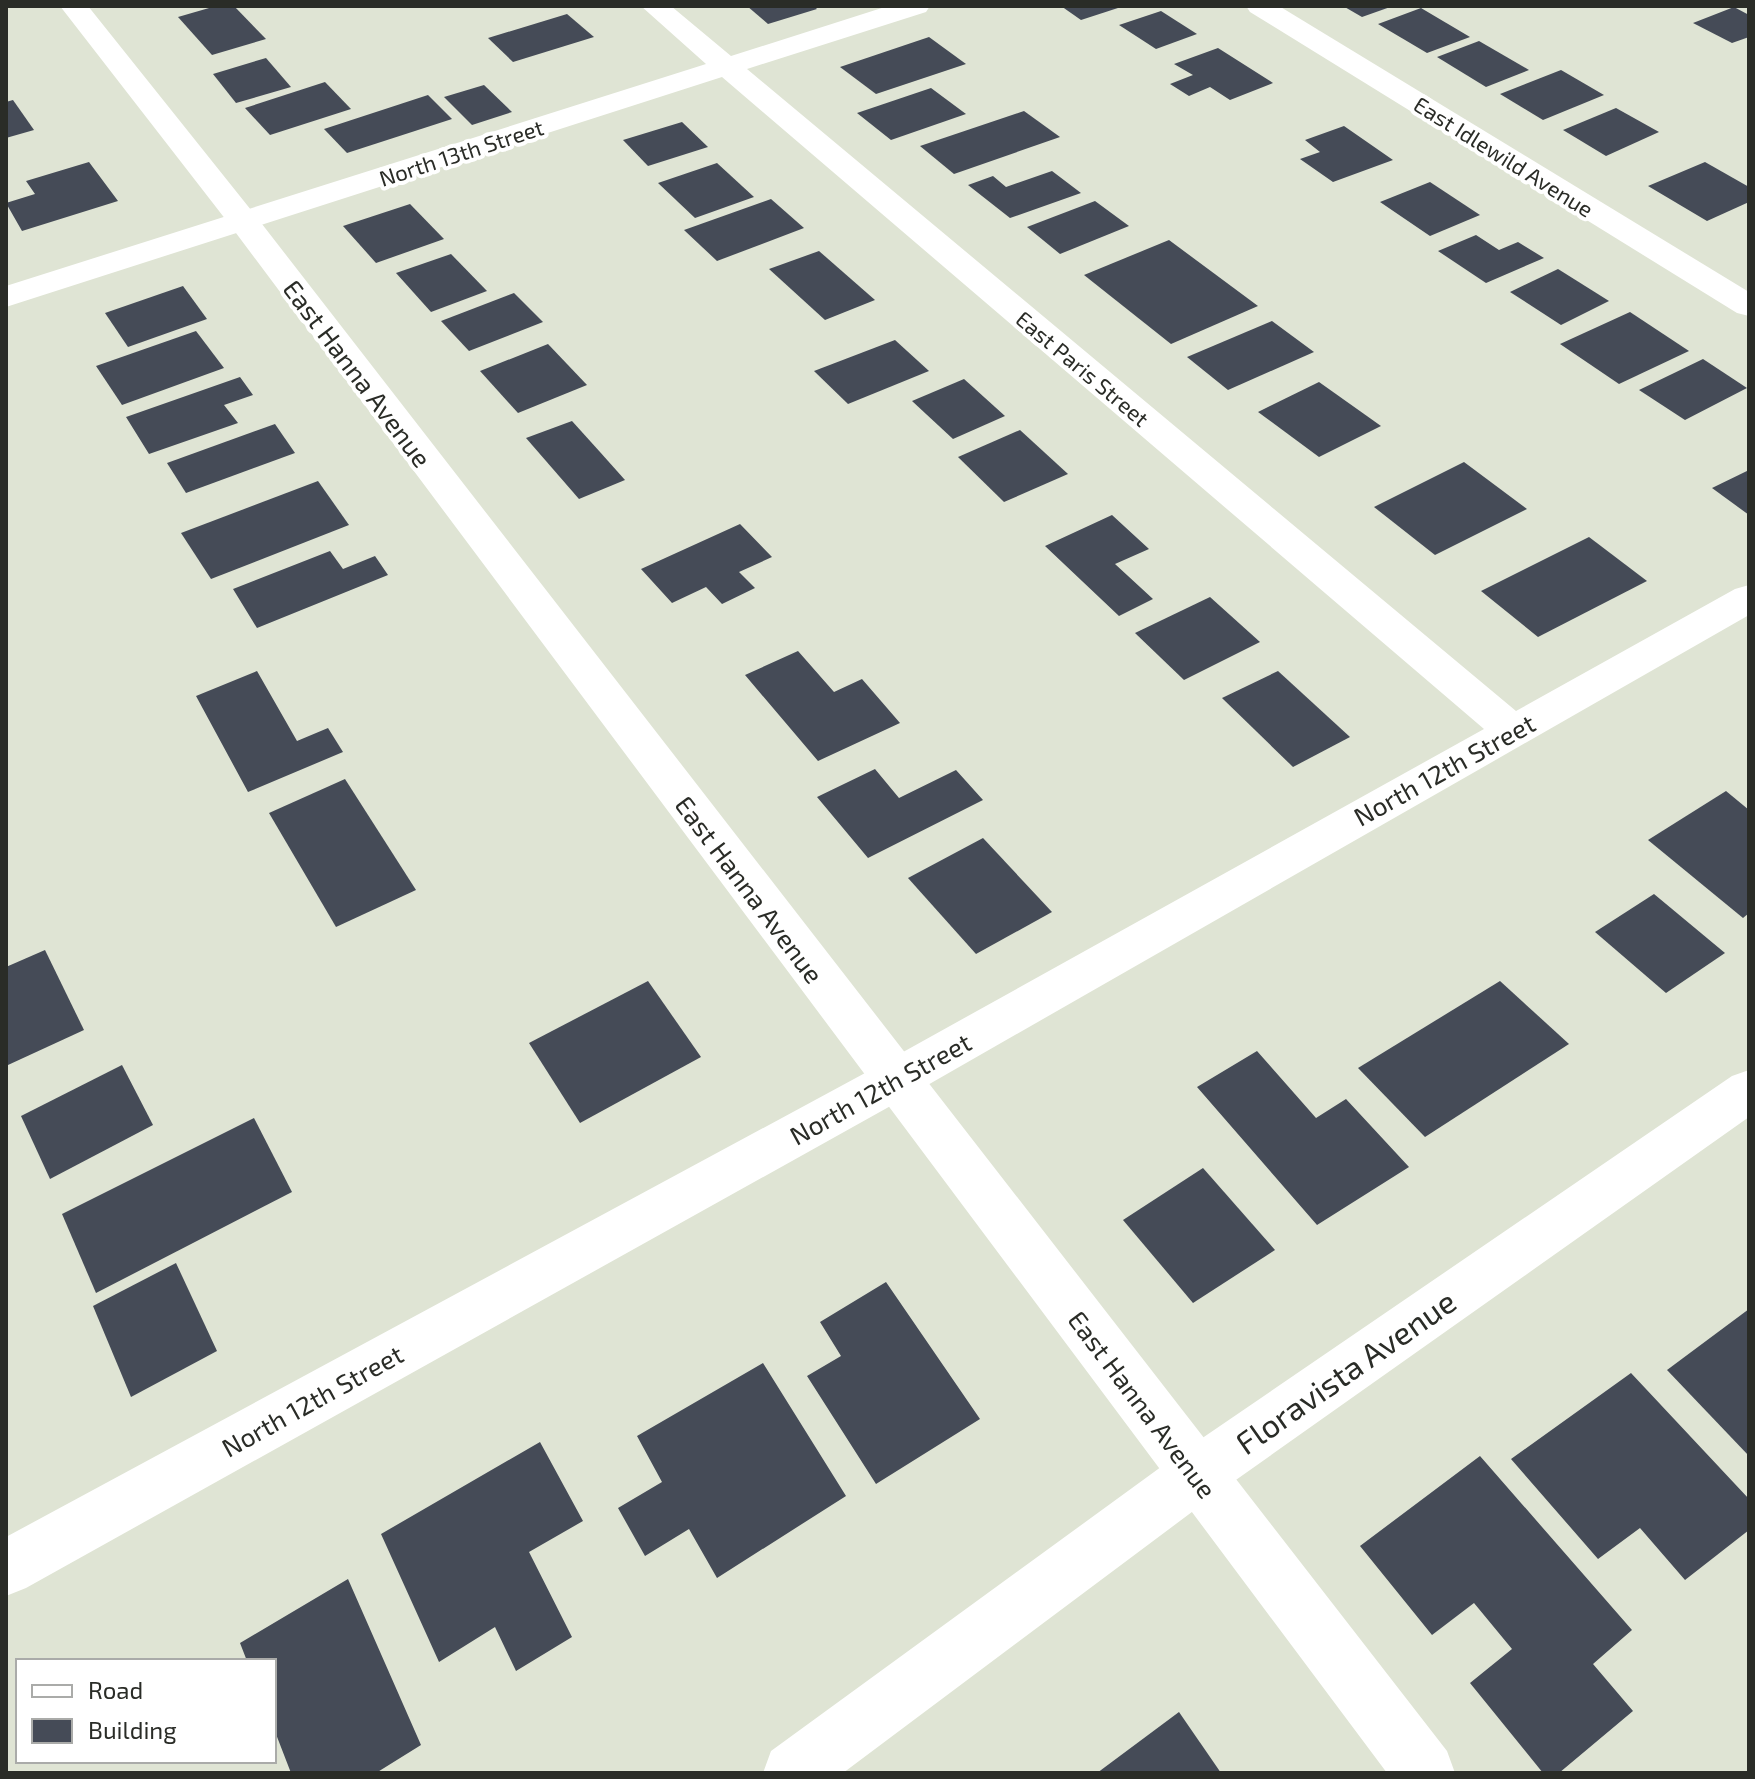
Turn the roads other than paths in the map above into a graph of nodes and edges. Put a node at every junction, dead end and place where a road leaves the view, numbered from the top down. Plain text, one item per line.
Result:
1 (74, 6) edge
2 (655, 6) edge
3 (916, 6) edge
4 (1260, 6) edge
5 (726, 67) junction
6 (244, 222) junction
7 (6, 297) edge
8 (1749, 306) edge
9 (1749, 598) edge
10 (1512, 730) junction
11 (895, 1080) junction
12 (1749, 1091) edge
13 (1196, 1475) junction
14 (9, 1556) edge
15 (793, 1773) edge
16 (1425, 1773) edge

1 - 6 street, East Hanna Avenue
2 - 5 street, East Paris Street
3 - 5 street, North 13th Street
4 - 8 street, East Idlewild Avenue
5 - 6 street, North 13th Street
5 - 10 street, East Paris Street
6 - 7 street, North 13th Street
6 - 11 street, East Hanna Avenue
9 - 10 street, North 12th Street
10 - 11 street, North 12th Street
11 - 13 street, East Hanna Avenue
11 - 14 street, North 12th Street
12 - 13 street, Floravista Avenue
13 - 15 street, Floravista Avenue
13 - 16 street, East Hanna Avenue

